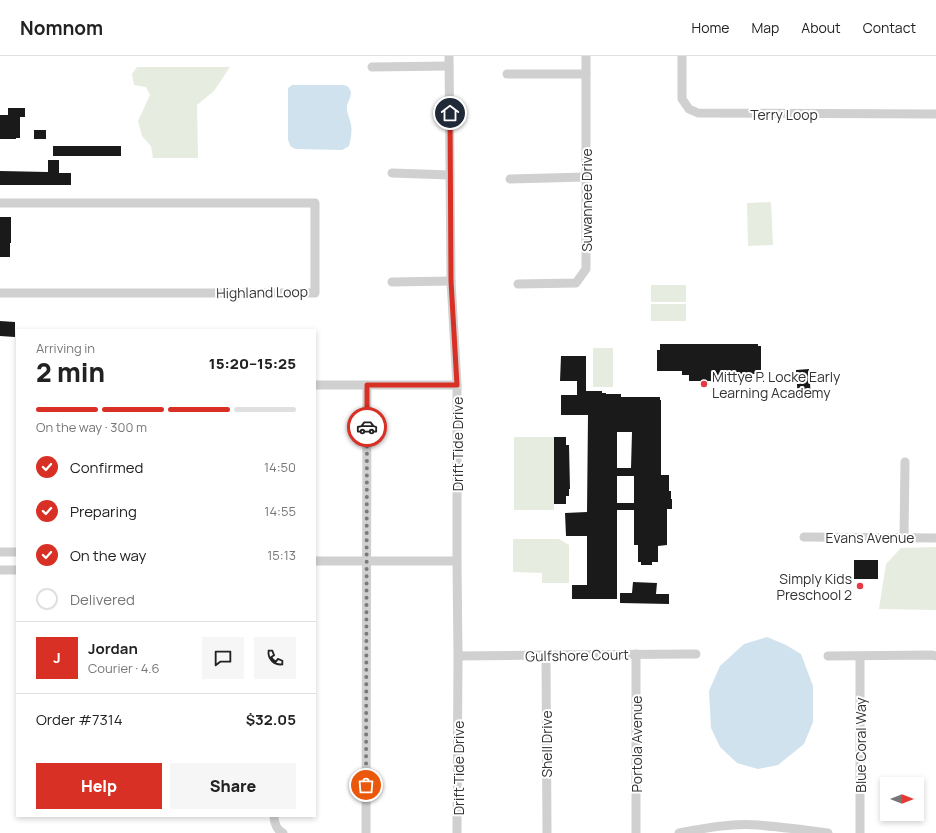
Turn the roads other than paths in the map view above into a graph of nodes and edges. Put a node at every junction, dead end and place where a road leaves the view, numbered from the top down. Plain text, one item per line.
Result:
1 (449, 56) edge
2 (586, 56) edge
3 (682, 56) edge
4 (449, 66) junction
5 (372, 67) dead end
6 (507, 74) dead end
7 (586, 74) junction
8 (936, 114) edge
9 (392, 173) dead end
10 (450, 175) junction
11 (586, 177) junction
12 (510, 178) dead end
13 (0, 203) edge
14 (451, 281) junction
15 (392, 282) dead end
16 (518, 284) dead end
17 (0, 293) edge
18 (316, 385) edge
19 (367, 385) junction
20 (457, 385) junction
21 (905, 462) dead end
22 (804, 537) dead end
23 (904, 538) junction
24 (936, 538) edge
25 (0, 552) edge
26 (16, 552) edge
27 (316, 561) edge
28 (366, 561) junction
29 (457, 561) junction
30 (0, 570) edge
31 (16, 570) edge
32 (636, 654) junction
33 (696, 654) dead end
34 (546, 655) junction
35 (458, 656) junction
36 (828, 656) dead end
37 (936, 656) edge
38 (860, 657) junction
39 (274, 817) edge
40 (281, 832) edge
41 (366, 833) edge
42 (457, 833) edge
43 (547, 833) edge
44 (636, 833) edge
45 (679, 833) edge
46 (828, 833) edge
47 (860, 833) edge

1 - 4 street, Drift Tide Drive
2 - 7 street, Suwannee Drive
3 - 8 street, Terry Loop
4 - 5 street
4 - 10 street, Drift Tide Drive
6 - 7 street
7 - 11 street, Suwannee Drive
9 - 10 street
10 - 14 street, Drift Tide Drive
11 - 12 street
11 - 16 street, Suwannee Drive
13 - 17 street, Highland Loop
14 - 15 street
14 - 20 street, Drift Tide Drive
18 - 19 street
19 - 20 street
19 - 28 street
20 - 29 street, Drift Tide Drive
21 - 23 street
22 - 23 street, Evans Avenue
23 - 24 street, Evans Avenue
25 - 26 street
27 - 28 street
28 - 29 street
28 - 41 street
29 - 35 street, Drift Tide Drive
30 - 31 street
32 - 33 street, Gulfshore Court
32 - 34 street, Gulfshore Court
32 - 44 street, Portola Avenue
34 - 35 street, Gulfshore Court
34 - 43 street, Shell Drive
35 - 42 street, Drift Tide Drive
36 - 38 street
37 - 38 street
38 - 47 street, Blue Coral Way
39 - 40 street
45 - 46 street

